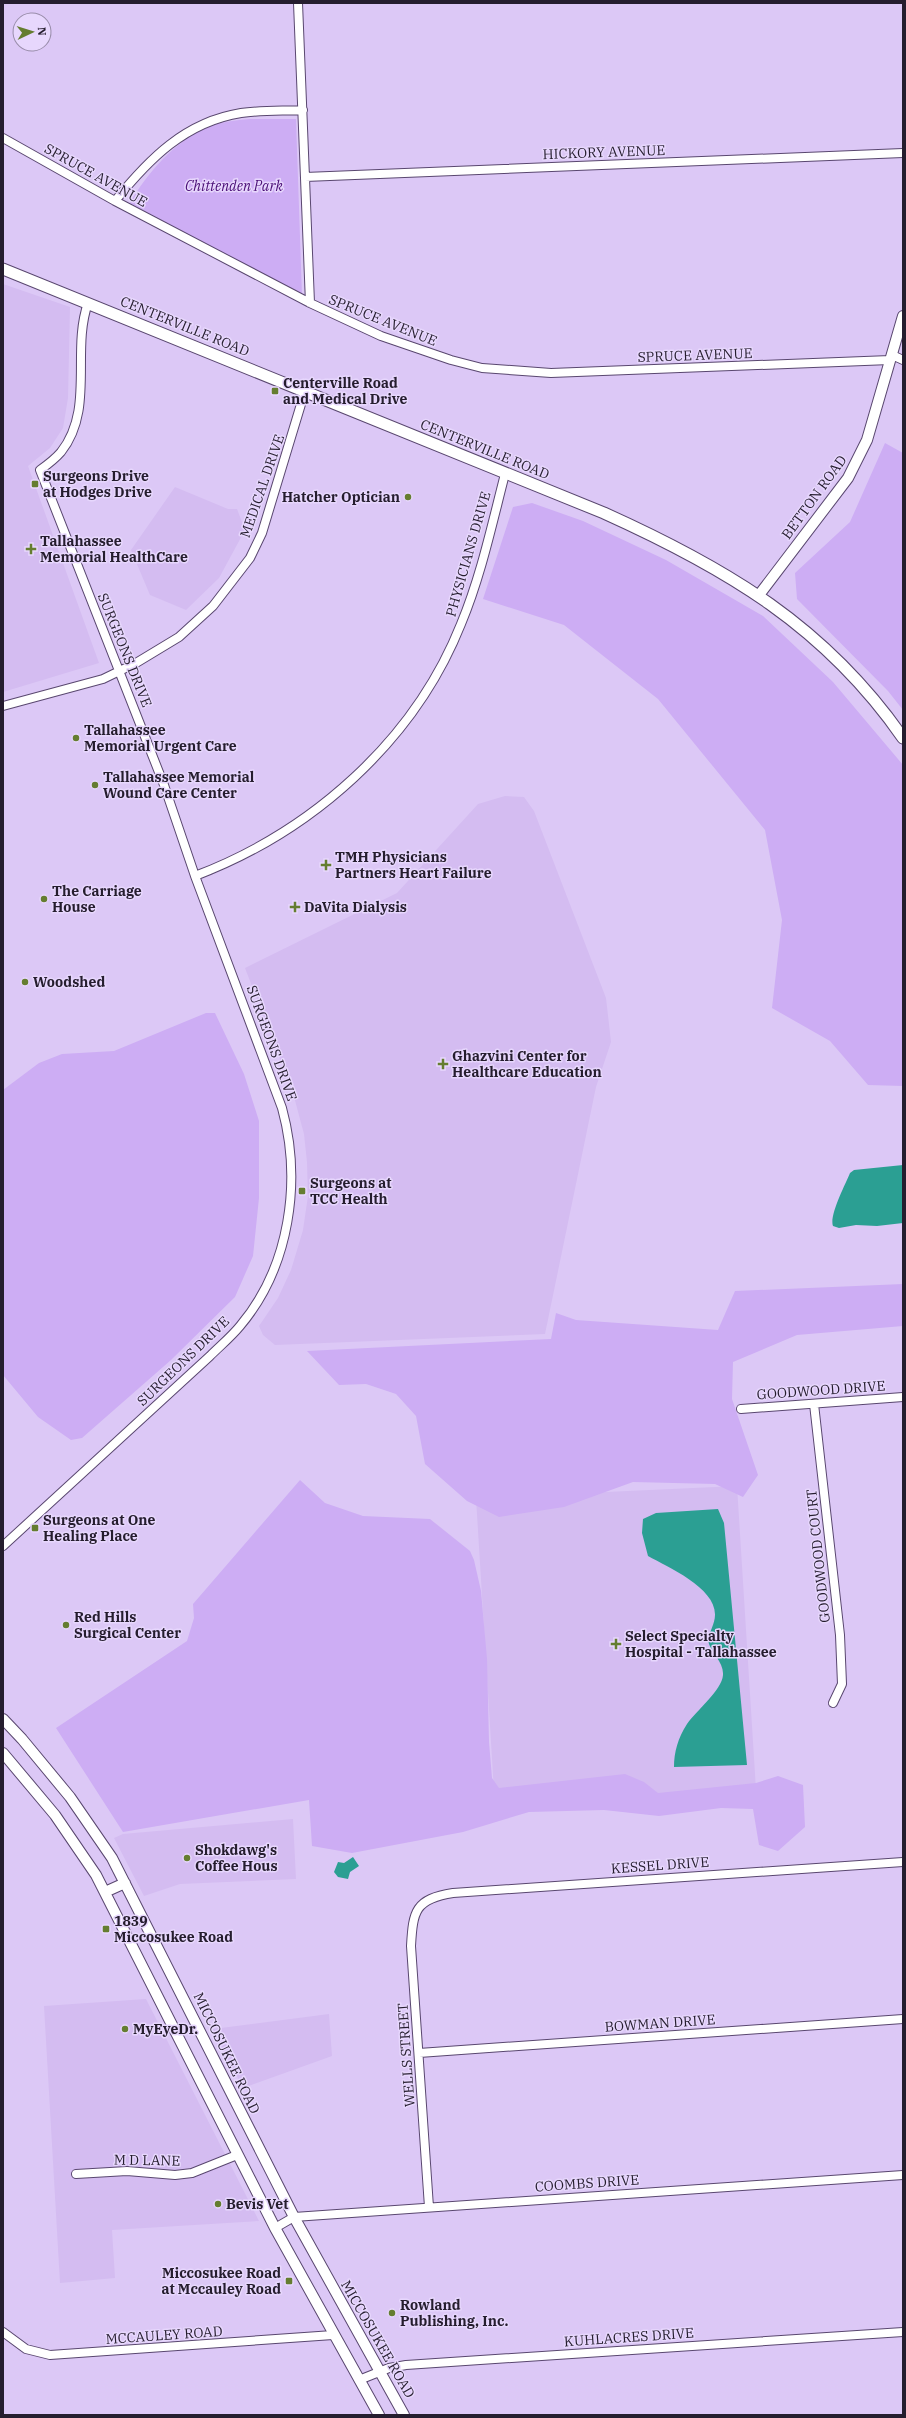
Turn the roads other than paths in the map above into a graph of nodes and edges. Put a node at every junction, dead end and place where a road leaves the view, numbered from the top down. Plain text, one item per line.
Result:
1 (298, 3) edge
2 (302, 110) junction
3 (3, 138) edge
4 (903, 153) edge
5 (305, 177) junction
6 (114, 201) junction
7 (3, 269) edge
8 (88, 303) junction
9 (310, 303) junction
10 (903, 316) edge
11 (891, 357) junction
12 (903, 360) edge
13 (305, 391) junction
14 (505, 474) junction
15 (759, 595) junction
16 (119, 671) junction
17 (3, 706) edge
18 (903, 738) edge
19 (195, 876) junction
20 (903, 1397) edge
21 (814, 1404) junction
22 (741, 1409) dead end
23 (3, 1546) edge
24 (833, 1703) dead end
25 (3, 1719) edge
26 (3, 1752) edge
27 (903, 1862) edge
28 (125, 1883) junction
29 (105, 1892) junction
30 (422, 1904) joint
31 (903, 2019) edge
32 (418, 2053) junction
33 (238, 2155) junction
34 (76, 2174) dead end
35 (903, 2175) edge
36 (429, 2207) junction
37 (294, 2217) junction
38 (275, 2228) junction
39 (3, 2332) edge
40 (903, 2332) edge
41 (333, 2335) junction
42 (380, 2371) junction
43 (359, 2380) junction
44 (379, 2415) edge
45 (404, 2415) edge

1 - 2 street
2 - 5 street
2 - 6 street
3 - 6 street, SPRUCE AVENUE
4 - 5 street, HICKORY AVENUE
5 - 9 street
6 - 9 street, SPRUCE AVENUE
7 - 8 main road, CENTERVILLE ROAD
8 - 13 main road, CENTERVILLE ROAD
8 - 16 street, SURGEONS DRIVE
9 - 11 street, SPRUCE AVENUE
10 - 11 street, BETTON ROAD
11 - 12 street
11 - 15 street, BETTON ROAD
13 - 14 main road, CENTERVILLE ROAD
13 - 16 street, MEDICAL DRIVE
14 - 15 main road, CENTERVILLE ROAD
14 - 19 street, PHYSICIANS DRIVE
15 - 18 main road, CENTERVILLE ROAD
16 - 17 street, MEDICAL DRIVE
16 - 19 street, SURGEONS DRIVE
19 - 23 street, SURGEONS DRIVE
20 - 21 street, GOODWOOD DRIVE
21 - 22 street, GOODWOOD DRIVE
21 - 24 street, GOODWOOD COURT
25 - 28 street, MICCOSUKEE ROAD
26 - 29 street
27 - 30 street, KESSEL DRIVE
28 - 29 street
28 - 37 street, MICCOSUKEE ROAD
29 - 33 street
30 - 32 street, WELLS STREET
31 - 32 street, BOWMAN DRIVE
32 - 36 street, WELLS STREET
33 - 34 street, M D LANE
33 - 38 street
35 - 36 street, COOMBS DRIVE
36 - 37 street, COOMBS DRIVE
37 - 38 street, COOMBS DRIVE
37 - 42 street, MICCOSUKEE ROAD
38 - 41 street
39 - 41 street, MCCAULEY ROAD
40 - 42 street, KUHLACRES DRIVE
41 - 43 street
42 - 43 street, KUHLACRES DRIVE
42 - 45 street, MICCOSUKEE ROAD
43 - 44 street

